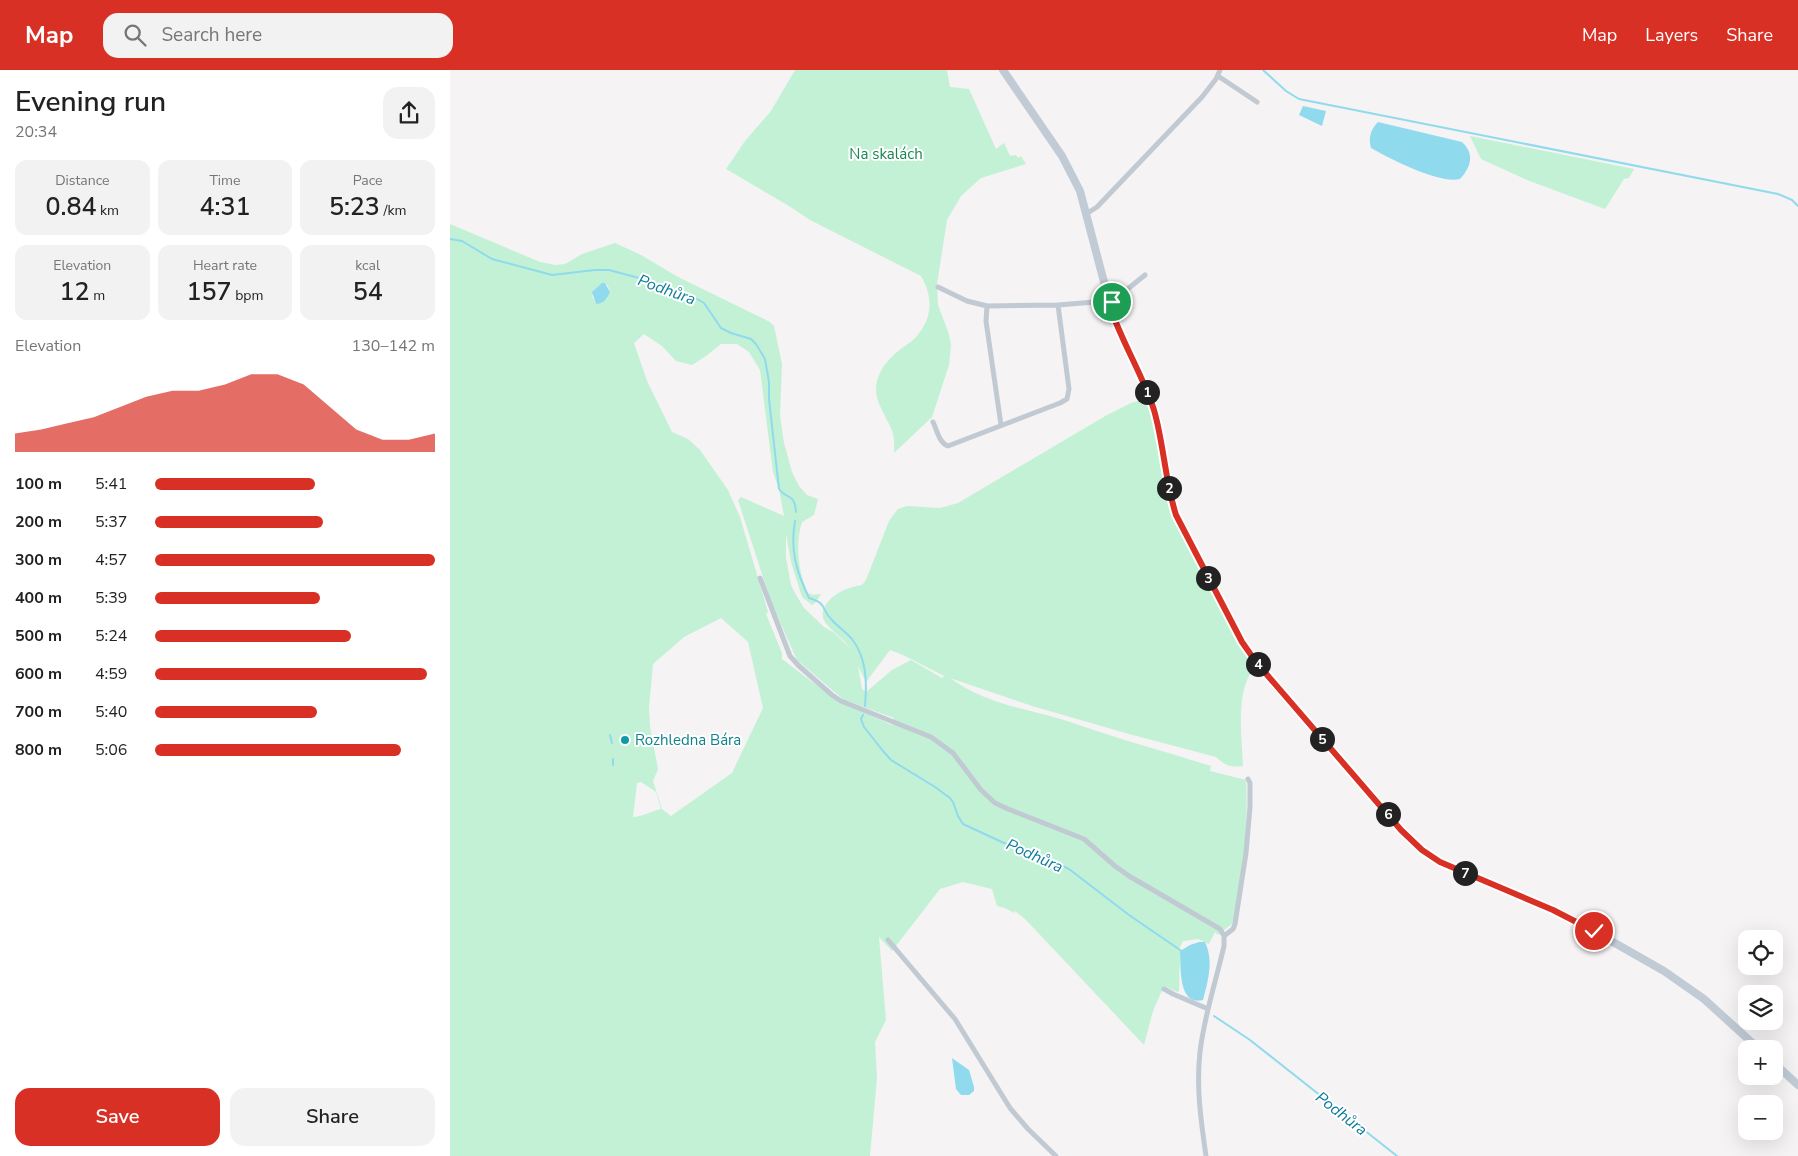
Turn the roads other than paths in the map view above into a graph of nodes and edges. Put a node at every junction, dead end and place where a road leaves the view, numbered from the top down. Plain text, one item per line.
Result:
1 (1003, 70) edge
2 (1219, 73) edge
3 (1257, 102) dead end
4 (1086, 214) junction
5 (1145, 275) dead end
6 (938, 287) dead end
7 (1108, 302) junction
8 (1058, 305) junction
9 (986, 306) junction
10 (933, 422) dead end
11 (1001, 425) junction
12 (760, 578) dead end
13 (1248, 780) dead end
14 (1224, 936) junction
15 (888, 940) dead end
16 (1164, 989) dead end
17 (1208, 1009) junction
18 (1748, 1040) edge
19 (1783, 1071) edge
20 (1798, 1085) edge
21 (1056, 1156) edge
22 (1206, 1156) edge

1 - 4 main road
2 - 3 street
2 - 4 street
4 - 7 main road
5 - 7 street
6 - 9 street
7 - 8 street
7 - 18 main road
8 - 9 street
8 - 11 street
9 - 11 street
10 - 11 street
12 - 14 street
13 - 14 street
14 - 17 street
15 - 21 street
16 - 17 street
17 - 22 street
19 - 20 main road

